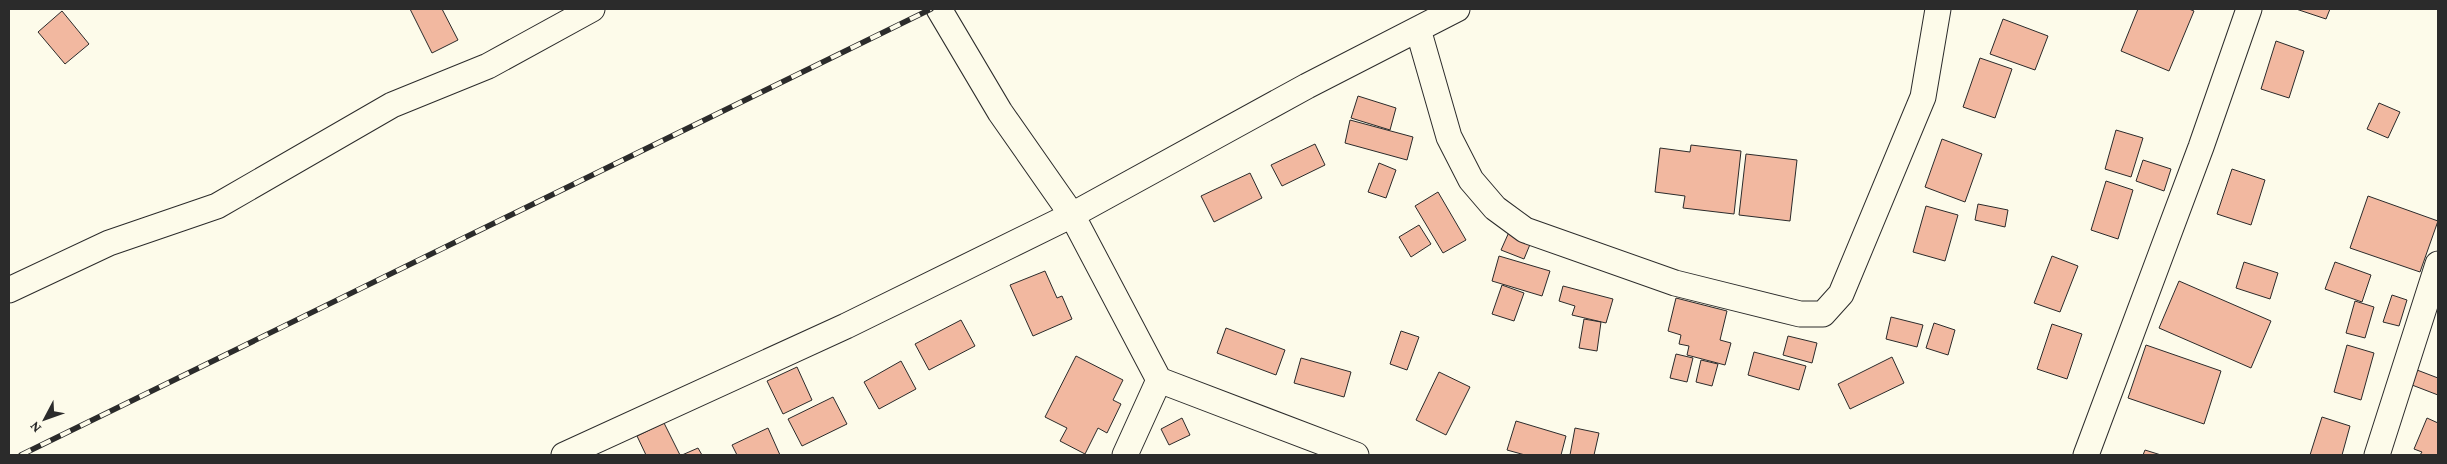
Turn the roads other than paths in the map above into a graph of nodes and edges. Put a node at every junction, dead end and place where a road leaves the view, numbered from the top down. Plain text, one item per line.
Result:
1 (592, 9) edge
2 (939, 9) edge
3 (1456, 9) edge
4 (1938, 9) edge
5 (2249, 9) edge
6 (1418, 29) junction
7 (1072, 215) junction
8 (2438, 264) edge
9 (9, 290) edge
10 (1160, 380) junction
11 (564, 455) edge
12 (1125, 455) edge
13 (1356, 455) edge
14 (2086, 455) edge
15 (2377, 455) edge

1 - 9 street
2 - 7 street
3 - 6 street
4 - 6 street
5 - 14 street
6 - 7 street
7 - 10 street
7 - 11 street
8 - 15 street
10 - 12 street
10 - 13 street

